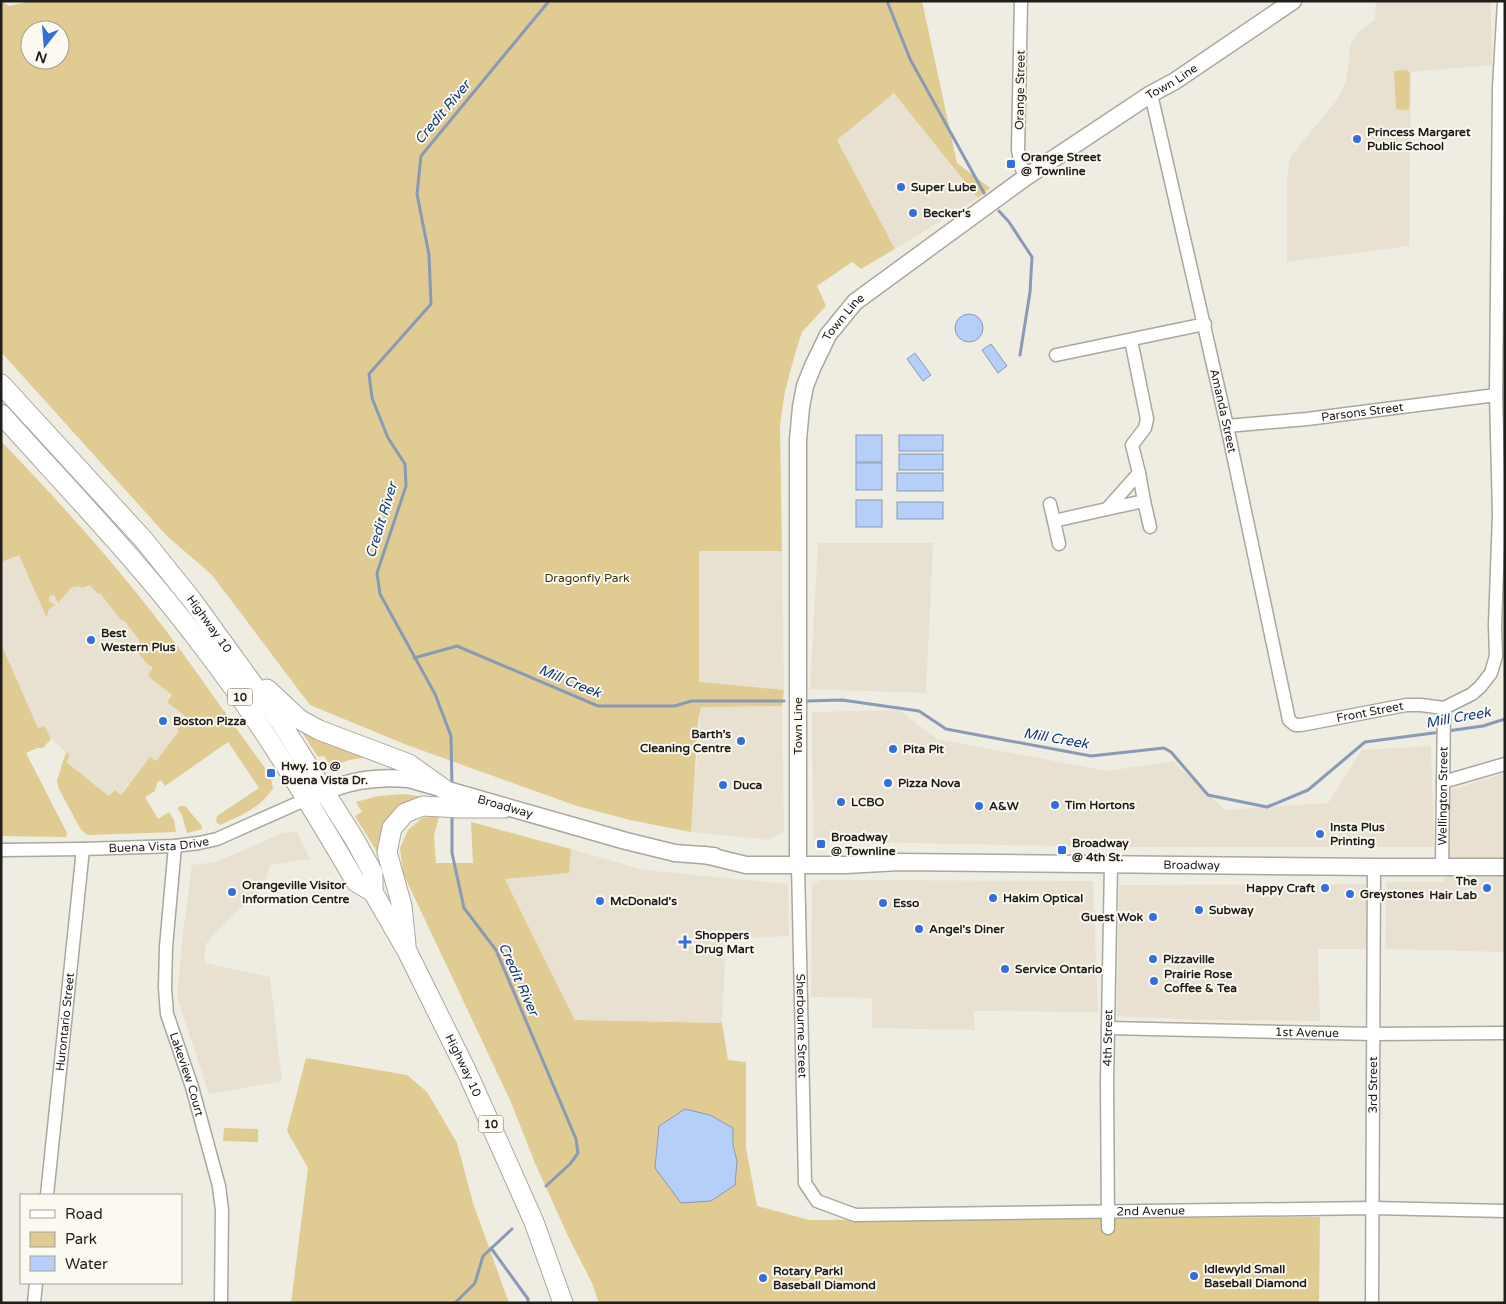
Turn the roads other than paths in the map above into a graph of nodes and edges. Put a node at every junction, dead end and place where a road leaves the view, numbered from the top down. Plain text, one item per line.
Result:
1 (1021, 1) edge
2 (1504, 1) edge
3 (1291, 2) edge
4 (1502, 90) edge
5 (1151, 94) junction
6 (1026, 176) junction
7 (1205, 324) junction
8 (1131, 340) junction
9 (1056, 355) dead end
10 (1, 384) edge
11 (1496, 395) junction
12 (1, 414) edge
13 (1228, 426) junction
14 (1139, 473) junction
15 (1144, 501) junction
16 (1050, 504) dead end
17 (1107, 509) junction
18 (1502, 514) edge
19 (1054, 521) junction
20 (1150, 527) dead end
21 (1059, 544) dead end
22 (235, 661) junction
23 (1444, 708) junction
24 (1296, 725) joint
25 (1505, 764) edge
26 (1443, 782) junction
27 (316, 795) junction
28 (452, 800) junction
29 (504, 808) joint
30 (175, 846) junction
31 (82, 849) junction
32 (1, 850) edge
33 (798, 861) junction
34 (1111, 864) junction
35 (1442, 867) junction
36 (1505, 867) edge
37 (1374, 868) junction
38 (406, 951) junction
39 (1108, 1028) junction
40 (1505, 1033) edge
41 (1373, 1034) junction
42 (808, 1186) joint
43 (47, 1194) edge
44 (1372, 1208) junction
45 (1107, 1211) junction
46 (1505, 1211) edge
47 (1108, 1228) dead end
48 (36, 1284) edge
49 (34, 1303) edge
50 (221, 1303) edge
51 (563, 1303) edge
52 (1372, 1303) edge

1 - 6 street, Orange Street
2 - 4 street
3 - 5 main road, Town Line
4 - 11 street
5 - 6 main road, Town Line
5 - 7 street, Amanda Street
6 - 33 main road, Town Line
7 - 8 street
7 - 13 street, Amanda Street
8 - 9 street
8 - 14 street
10 - 22 highway, Highway 10 / 10
11 - 13 street, Parsons Street
11 - 18 street
12 - 27 highway, Highway 10 / 10
13 - 24 street, Amanda Street
14 - 15 street
14 - 17 street
15 - 17 street
15 - 20 street
16 - 19 street
17 - 19 street
18 - 23 street
19 - 21 street
22 - 27 highway, Highway 10 / 10
22 - 28 highway
23 - 24 street, Front Street
23 - 26 street, Wellington Street
25 - 26 street
26 - 35 street, Wellington Street
27 - 28 main road
27 - 30 street, Buena Vista Drive
27 - 38 highway, Highway 10 / 10
28 - 29 highway
28 - 38 highway
29 - 33 main road, Broadway
30 - 31 street, Buena Vista Drive
30 - 50 street, Lakeview Court
31 - 32 street, Buena Vista Drive
31 - 43 street, Hurontario Street
33 - 34 main road, Broadway
33 - 42 street, Sherbourne Street
34 - 37 main road, Broadway
34 - 39 street, 4th Street
35 - 36 main road, Broadway
35 - 37 main road, Broadway
37 - 41 street, 3rd Street
38 - 51 highway, Highway 10 / 10
39 - 41 street, 1st Avenue
39 - 45 street, 4th Street
40 - 41 street, 1st Avenue
41 - 44 street, 3rd Street
42 - 45 street, 2nd Avenue
44 - 45 street, 2nd Avenue
44 - 46 street, 2nd Avenue
44 - 52 street, 3rd Street
45 - 47 street, 4th Street
48 - 49 street

